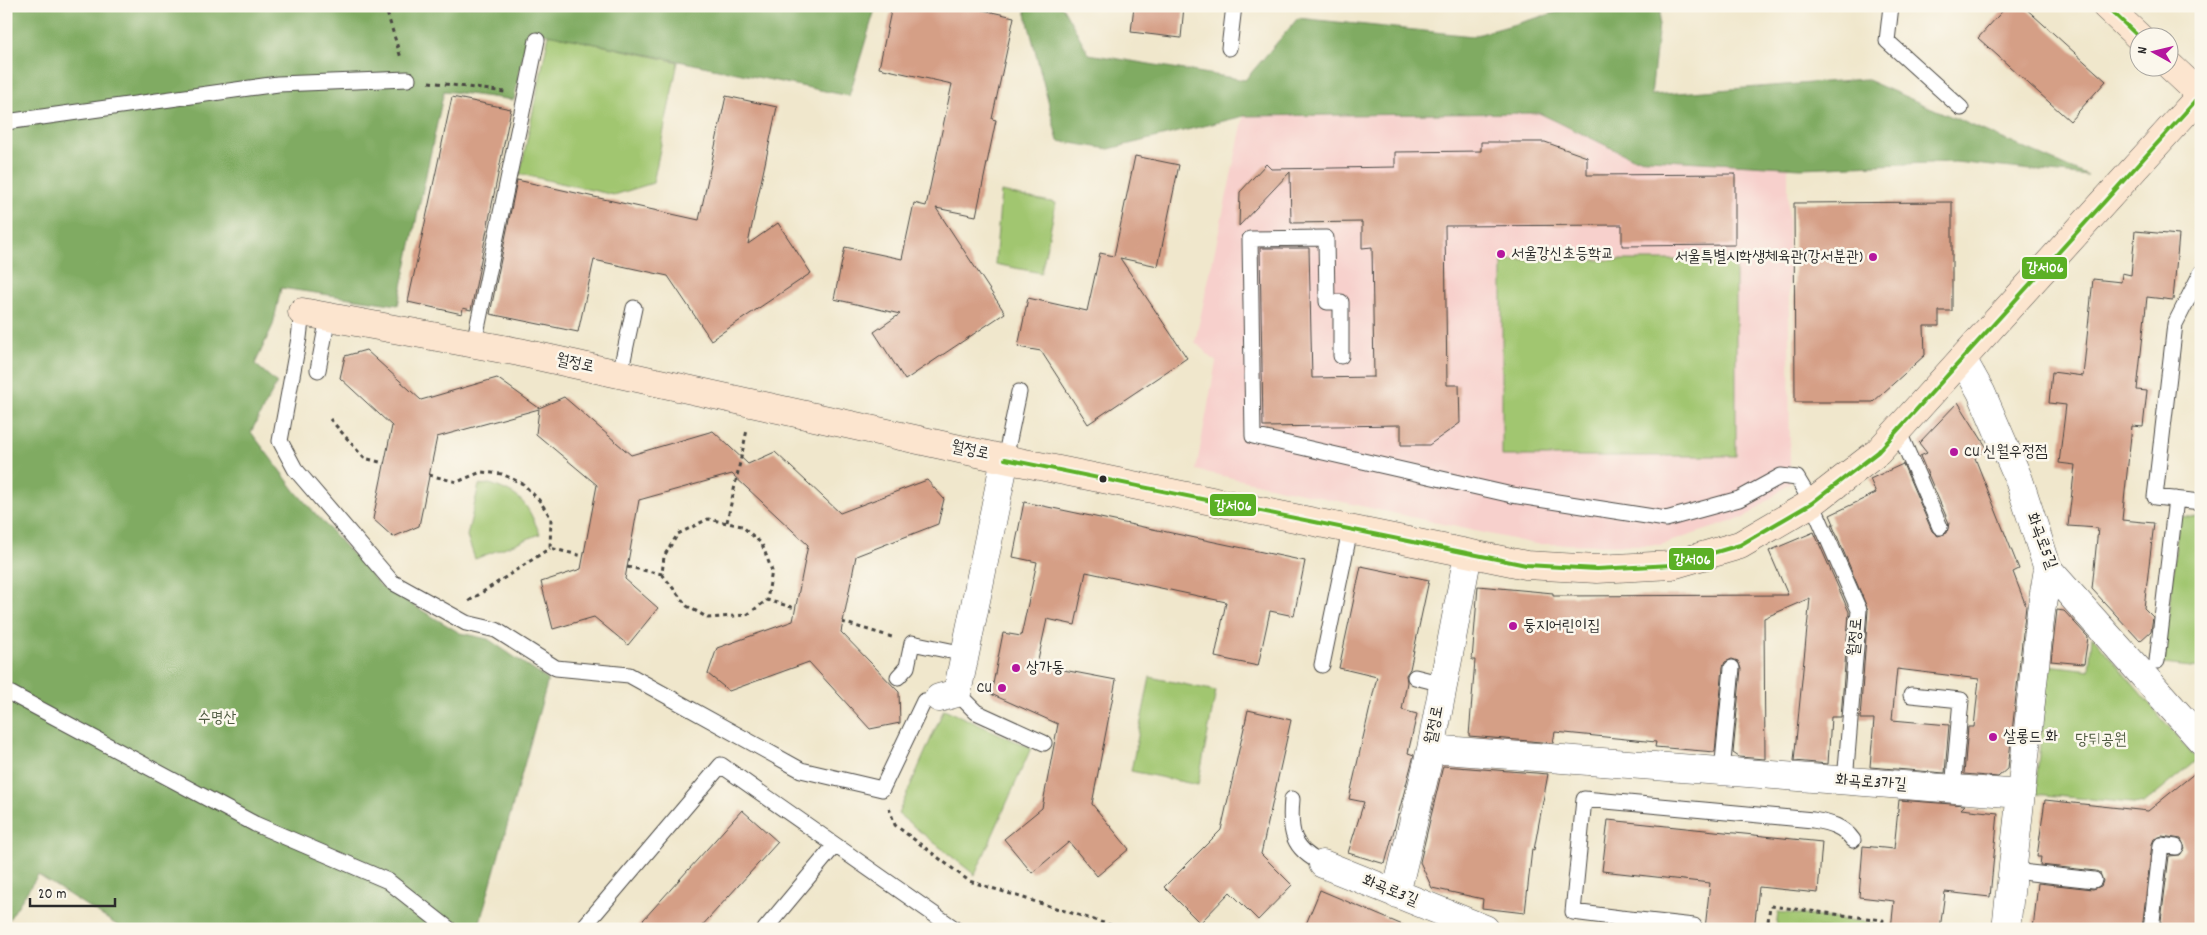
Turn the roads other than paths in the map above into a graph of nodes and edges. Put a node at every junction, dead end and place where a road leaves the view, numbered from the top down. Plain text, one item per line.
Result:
1 (1234, 6) edge
2 (1891, 6) edge
3 (2106, 6) edge
4 (2130, 29) edge
5 (537, 40) dead end
6 (1229, 48) dead end
7 (2180, 75) edge
8 (408, 79) road end
9 (2201, 95) edge
10 (1961, 108) dead end
11 (6, 122) edge
12 (2201, 272) edge
13 (634, 308) dead end
14 (315, 315) junction
15 (474, 343) junction
16 (1342, 356) dead end
17 (1963, 360) junction
18 (318, 370) dead end
19 (620, 374) junction
20 (1019, 392) dead end
21 (1898, 430) junction
22 (1005, 459) junction
23 (2176, 499) junction
24 (2201, 502) edge
25 (1812, 503) junction
26 (1940, 527) dead end
27 (1350, 530) junction
28 (1468, 554) junction
29 (2048, 568) junction
30 (965, 654) junction
31 (2157, 661) dead end
32 (1322, 665) dead end
33 (1732, 668) dead end
34 (898, 677) dead end
35 (1415, 677) dead end
36 (1443, 684) junction
37 (6, 691) edge
38 (1911, 695) dead end
39 (948, 696) junction
40 (2201, 740) edge
41 (1044, 743) dead end
42 (1431, 749) junction
43 (1722, 772) junction
44 (1845, 781) junction
45 (1953, 789) junction
46 (2020, 794) junction
47 (1292, 799) dead end
48 (1853, 840) dead end
49 (835, 845) junction
50 (2176, 847) dead end
51 (1323, 864) joint
52 (2013, 871) junction
53 (2094, 880) dead end
54 (1396, 894) junction
55 (1619, 924) edge
56 (1694, 926) dead end
57 (449, 929) edge
58 (582, 929) edge
59 (765, 929) edge
60 (954, 929) edge
61 (1485, 929) edge
62 (2006, 929) edge
63 (2151, 929) edge

1 - 6 lane
2 - 10 lane
3 - 4 street
5 - 15 lane
7 - 9 street
8 - 11 lane
9 - 17 street, 월정로
12 - 23 lane
13 - 19 lane
14 - 15 street, 월정로
14 - 18 lane
14 - 39 lane
15 - 19 street, 월정로
16 - 25 lane
17 - 21 street, 월정로
17 - 29 street, 화곡로5길
19 - 22 street, 월정로
20 - 22 lane
21 - 25 street, 월정로
21 - 26 lane
22 - 27 street, 월정로
22 - 30 street
23 - 24 lane
23 - 31 lane
25 - 28 street, 월정로
25 - 44 lane, 월정로
27 - 28 street, 월정로
27 - 32 lane
28 - 36 street, 월정로
29 - 40 street, 화곡로5길
29 - 46 street
30 - 34 lane
30 - 39 street
33 - 43 lane
35 - 36 lane
36 - 42 street, 월정로
37 - 57 lane
38 - 45 lane
39 - 41 lane
42 - 43 street, 화곡로3가길
42 - 54 street, 월정로
43 - 44 street, 화곡로3가길
44 - 45 street, 화곡로3가길
45 - 46 street, 화곡로3가길
46 - 52 street
47 - 51 lane
48 - 55 lane
49 - 58 lane
49 - 59 lane
49 - 60 lane
50 - 63 lane
51 - 54 street, 화곡로3길
52 - 53 lane
52 - 62 street
54 - 61 street, 화곡로3길
55 - 56 lane

